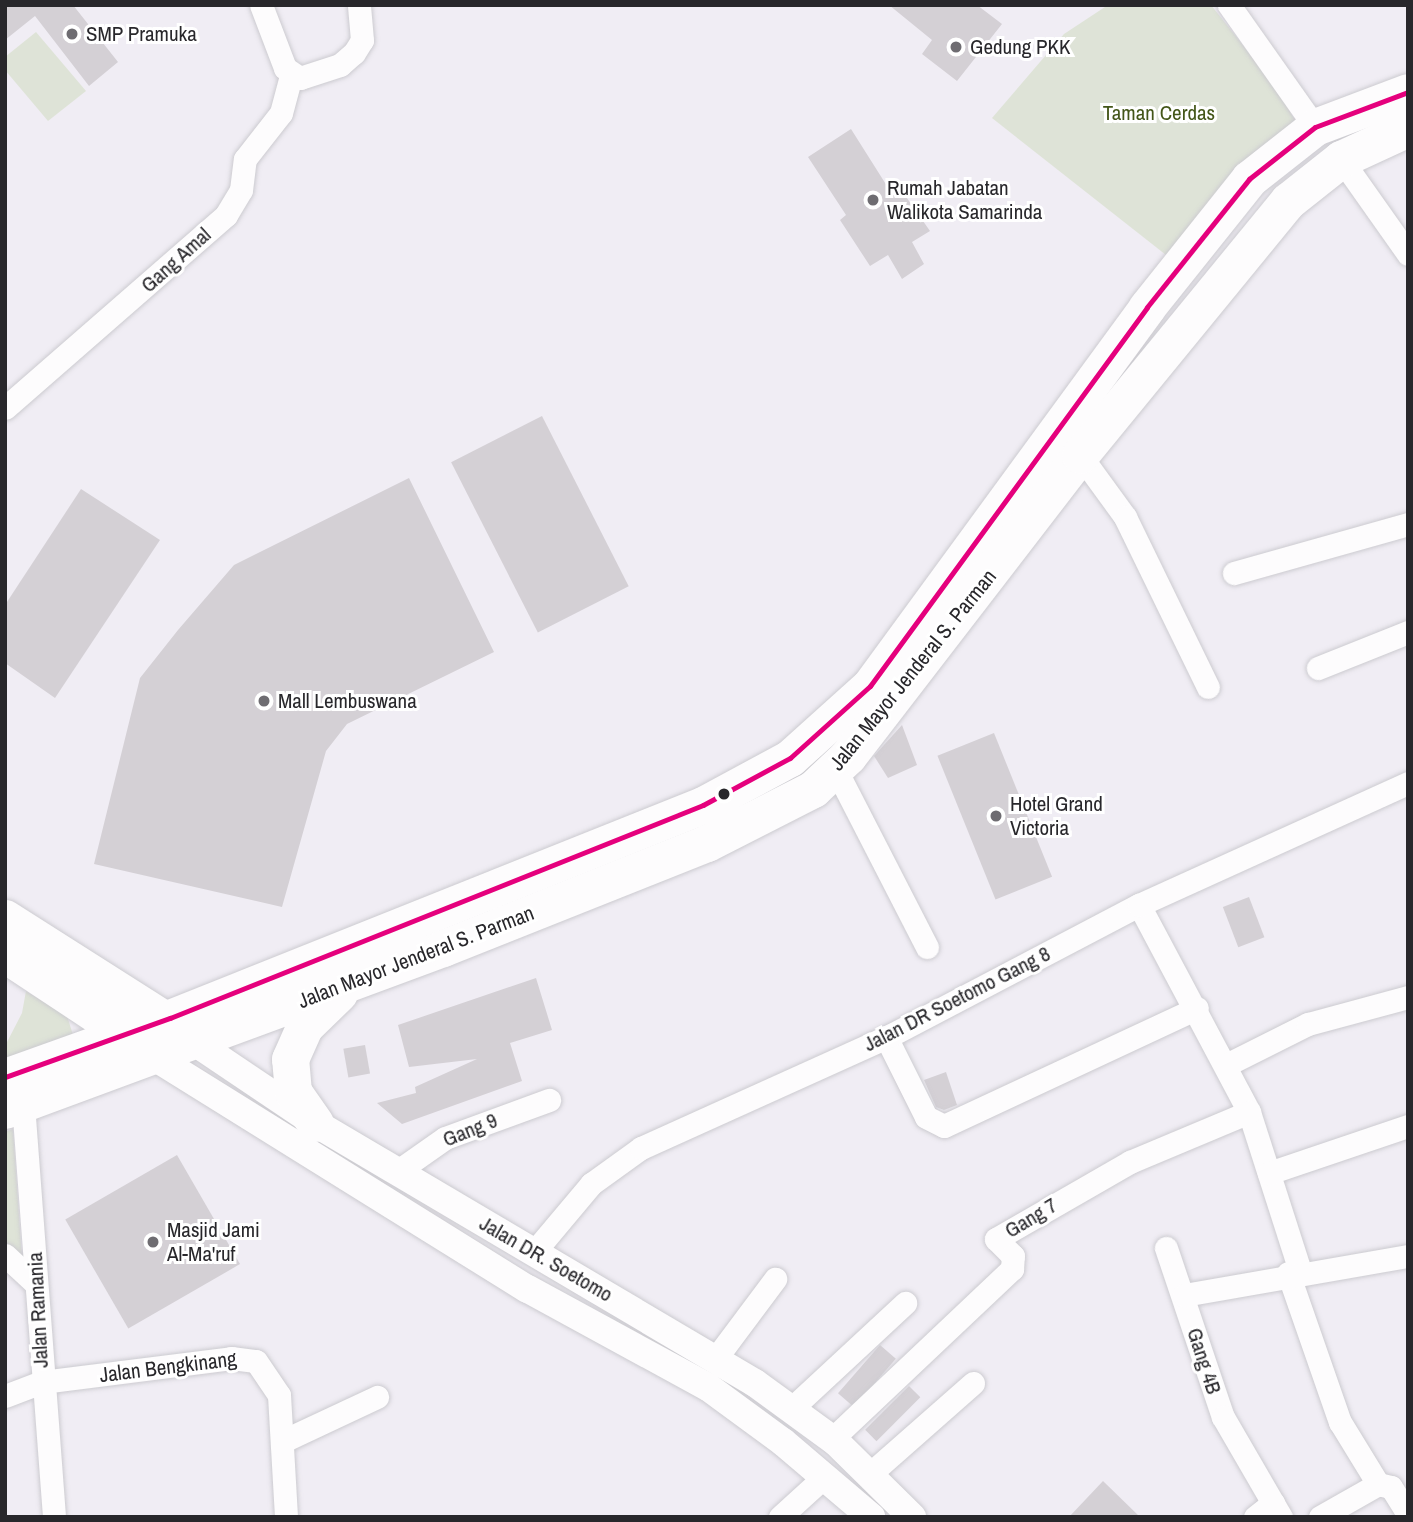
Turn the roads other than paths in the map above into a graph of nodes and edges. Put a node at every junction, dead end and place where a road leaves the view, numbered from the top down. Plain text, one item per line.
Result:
1 (261, 5) edge
2 (359, 5) edge
3 (1229, 5) edge
4 (291, 75) junction
5 (1408, 92) edge
6 (1307, 116) junction
7 (1408, 128) edge
8 (1341, 159) junction
9 (1215, 220) junction
10 (1250, 245) junction
11 (1408, 254) edge
12 (5, 408) edge
13 (1080, 455) junction
14 (1408, 524) edge
15 (1234, 573) dead end
16 (1408, 632) edge
17 (1318, 668) dead end
18 (1208, 687) dead end
19 (835, 770) junction
20 (1408, 783) edge
21 (1139, 905) junction
22 (5, 918) edge
23 (927, 947) dead end
24 (5, 954) edge
25 (353, 981) junction
26 (1408, 997) edge
27 (1197, 1008) junction
28 (160, 1037) junction
29 (886, 1037) junction
30 (1226, 1065) junction
31 (11, 1097) edge
32 (549, 1100) dead end
33 (1249, 1112) junction
34 (315, 1123) junction
35 (1408, 1126) edge
36 (398, 1171) junction
37 (1269, 1173) junction
38 (1166, 1248) dead end
39 (534, 1252) junction
40 (5, 1255) edge
41 (1408, 1256) edge
42 (1294, 1272) junction
43 (775, 1279) dead end
44 (36, 1284) junction
45 (1184, 1295) junction
46 (905, 1303) dead end
47 (716, 1358) junction
48 (42, 1382) junction
49 (973, 1383) dead end
50 (5, 1396) edge
51 (377, 1396) dead end
52 (790, 1409) junction
53 (832, 1438) junction
54 (283, 1441) junction
55 (871, 1474) junction
56 (824, 1476) junction
57 (1378, 1484) junction
58 (1270, 1512) edge
59 (1408, 1514) edge
60 (54, 1517) edge
61 (286, 1517) edge
62 (780, 1517) edge
63 (871, 1517) edge
64 (912, 1517) edge
65 (1321, 1517) edge

1 - 4 street
2 - 4 street
3 - 6 street
4 - 12 street, Gang Amal
5 - 6 main road, Jalan Mayor Jenderal S. Parman
6 - 9 main road, Jalan Mayor Jenderal S. Parman
7 - 8 main road, Jalan Mayor Jenderal S. Parman
8 - 10 main road, Jalan Mayor Jenderal S. Parman
8 - 11 street
9 - 10 main road
9 - 28 main road, Jalan Mayor Jenderal S. Parman
10 - 13 main road, Jalan Mayor Jenderal S. Parman
13 - 18 street
13 - 19 main road, Jalan Mayor Jenderal S. Parman
14 - 15 street
16 - 17 street
19 - 23 street
19 - 25 main road, Jalan Mayor Jenderal S. Parman
20 - 21 street, Jalan DR Soetomo Gang 8
21 - 27 street
21 - 29 street, Jalan DR Soetomo Gang 8
22 - 28 main road
24 - 28 main road
25 - 28 main road, Jalan Mayor Jenderal S. Parman
25 - 34 main road
26 - 30 street
27 - 29 street
27 - 30 street
28 - 31 main road
28 - 34 street, Jalan DR. Soetomo
28 - 56 street, Jalan DR. Soetomo
29 - 39 street, Jalan DR Soetomo Gang 8
30 - 33 street
31 - 44 street, Jalan Ramania
32 - 36 street, Gang 9
33 - 37 street
33 - 53 street, Gang 7
34 - 36 street, Jalan DR. Soetomo
35 - 37 street
36 - 39 street, Jalan DR. Soetomo
37 - 42 street
38 - 45 street, Gang 4B
39 - 47 street, Jalan DR. Soetomo
40 - 44 street
41 - 42 street
42 - 45 street
42 - 57 street
43 - 47 street
44 - 48 street, Jalan Ramania
45 - 58 street, Gang 4B
46 - 52 street
47 - 52 street, Jalan DR. Soetomo
48 - 50 street, Jalan Bengkinang
48 - 54 street, Jalan Bengkinang
48 - 60 street, Jalan Ramania
49 - 55 street
51 - 54 street
52 - 53 street, Jalan DR. Soetomo
53 - 55 street, Jalan DR. Soetomo
54 - 61 street, Jalan Bengkinang
55 - 64 street, Jalan DR. Soetomo
56 - 62 street
56 - 63 street, Jalan DR. Soetomo
57 - 59 street
57 - 65 street

